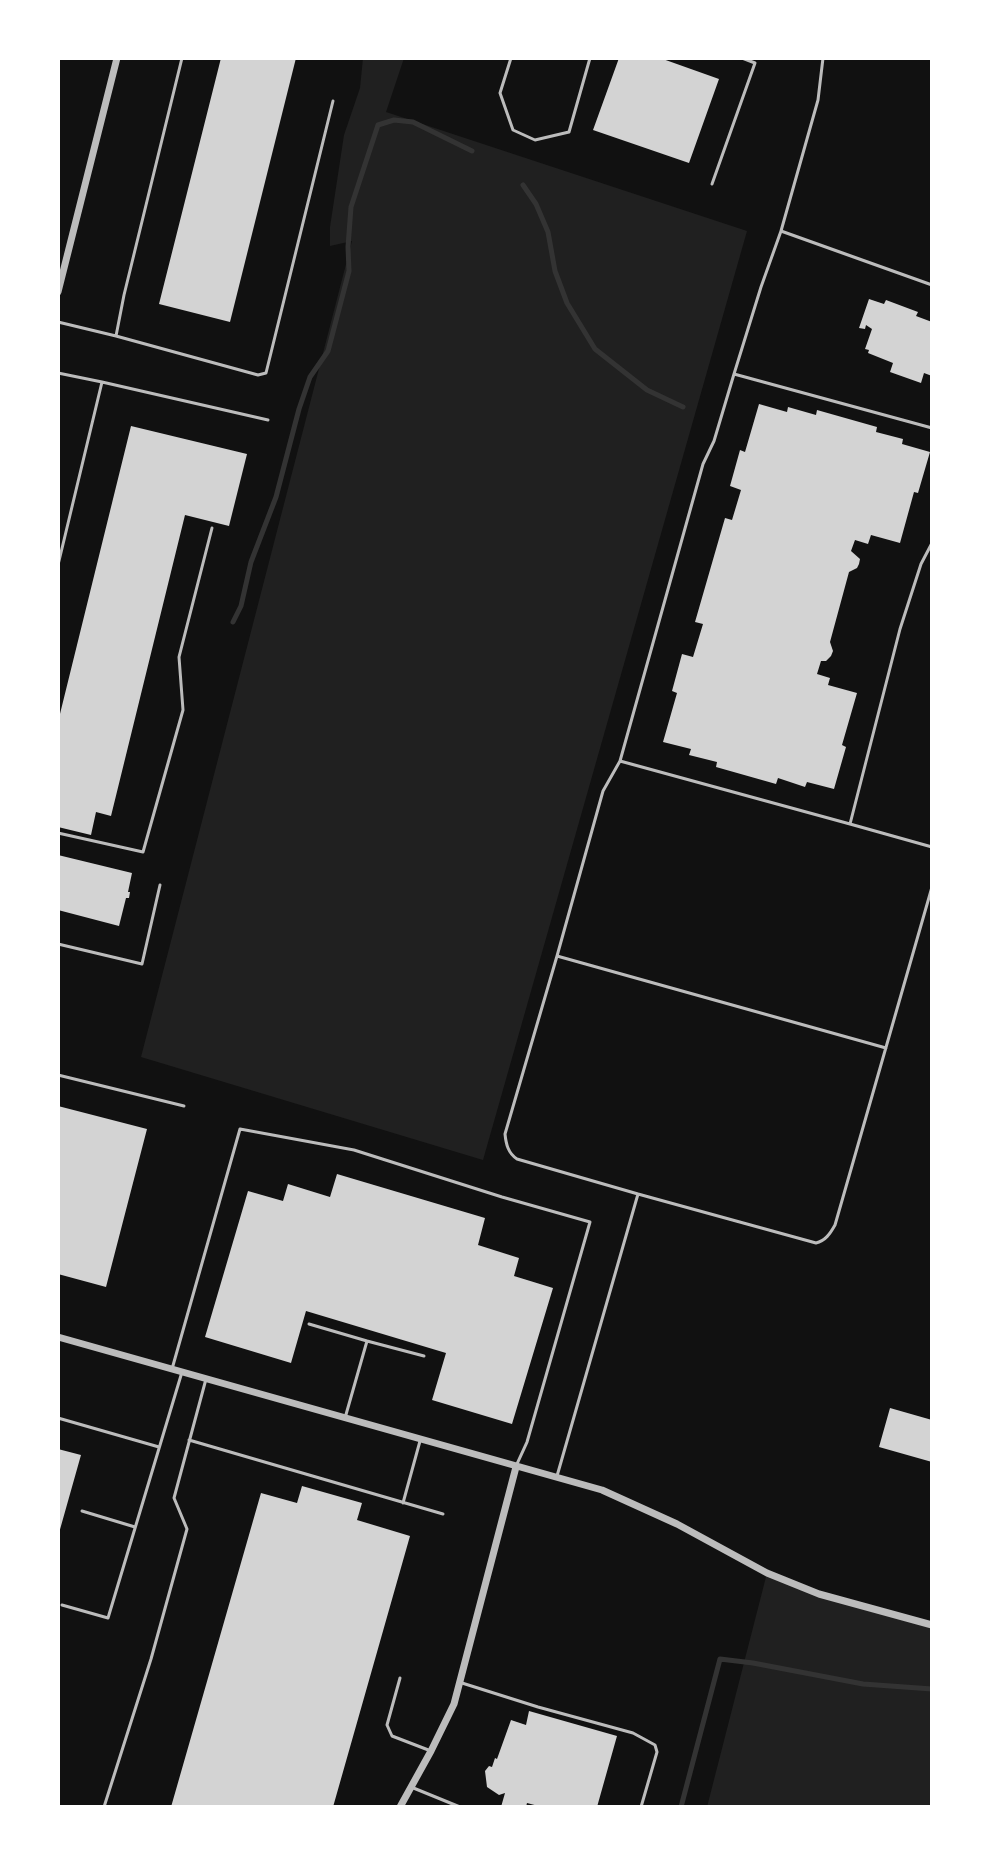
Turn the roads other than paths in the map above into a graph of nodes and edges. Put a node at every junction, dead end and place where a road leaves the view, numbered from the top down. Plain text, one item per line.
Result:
1 (117, 58) edge
2 (182, 58) edge
3 (511, 58) edge
4 (590, 58) edge
5 (742, 58) edge
6 (823, 58) edge
7 (333, 101) dead end
8 (712, 184) dead end
9 (781, 231) junction
10 (932, 285) edge
11 (58, 292) edge
12 (58, 322) edge
13 (116, 336) junction
14 (58, 373) edge
15 (734, 374) junction
16 (102, 382) junction
17 (268, 420) dead end
18 (932, 428) edge
19 (212, 528) dead end
20 (932, 543) edge
21 (58, 565) edge
22 (620, 761) junction
23 (850, 824) junction
24 (58, 833) edge
25 (932, 847) edge
26 (160, 885) dead end
27 (932, 887) edge
28 (58, 944) edge
29 (557, 956) junction
30 (886, 1048) junction
31 (58, 1075) edge
32 (184, 1106) dead end
33 (638, 1194) junction
34 (309, 1324) dead end
35 (58, 1337) edge
36 (367, 1341) junction
37 (424, 1356) dead end
38 (172, 1369) junction
39 (182, 1372) junction
40 (206, 1379) junction
41 (58, 1418) edge
42 (345, 1418) junction
43 (189, 1440) junction
44 (420, 1440) junction
45 (159, 1447) junction
46 (516, 1467) junction
47 (556, 1478) junction
48 (403, 1503) junction
49 (82, 1511) dead end
50 (443, 1514) dead end
51 (135, 1527) junction
52 (62, 1605) dead end
53 (932, 1625) edge
54 (400, 1678) dead end
55 (460, 1682) junction
56 (431, 1751) junction
57 (411, 1787) junction
58 (104, 1807) edge
59 (400, 1807) edge
60 (460, 1807) edge
61 (641, 1807) edge

1 - 11 street
2 - 13 lane
3 - 4 lane
5 - 8 lane
6 - 9 lane
7 - 13 lane
9 - 10 lane
9 - 15 lane
12 - 13 lane
14 - 16 lane
15 - 18 lane
15 - 22 lane
16 - 17 lane
16 - 21 lane
19 - 24 lane
20 - 23 lane
22 - 23 lane
22 - 29 lane
23 - 25 lane
26 - 28 lane
27 - 30 lane
29 - 30 lane
29 - 33 lane
30 - 33 lane
31 - 32 lane
33 - 47 lane
34 - 36 lane
35 - 38 street
36 - 37 lane
36 - 42 lane
38 - 39 street
38 - 46 lane
39 - 40 street
39 - 45 lane
40 - 42 street
40 - 43 lane
41 - 45 lane
42 - 44 street
43 - 48 lane
43 - 58 lane
44 - 46 street
44 - 48 lane
45 - 51 lane
46 - 47 street
46 - 55 street
47 - 53 street
48 - 50 lane
49 - 51 lane
51 - 52 lane
54 - 56 lane
55 - 56 street
55 - 61 lane
56 - 57 street
57 - 59 street
57 - 60 lane

